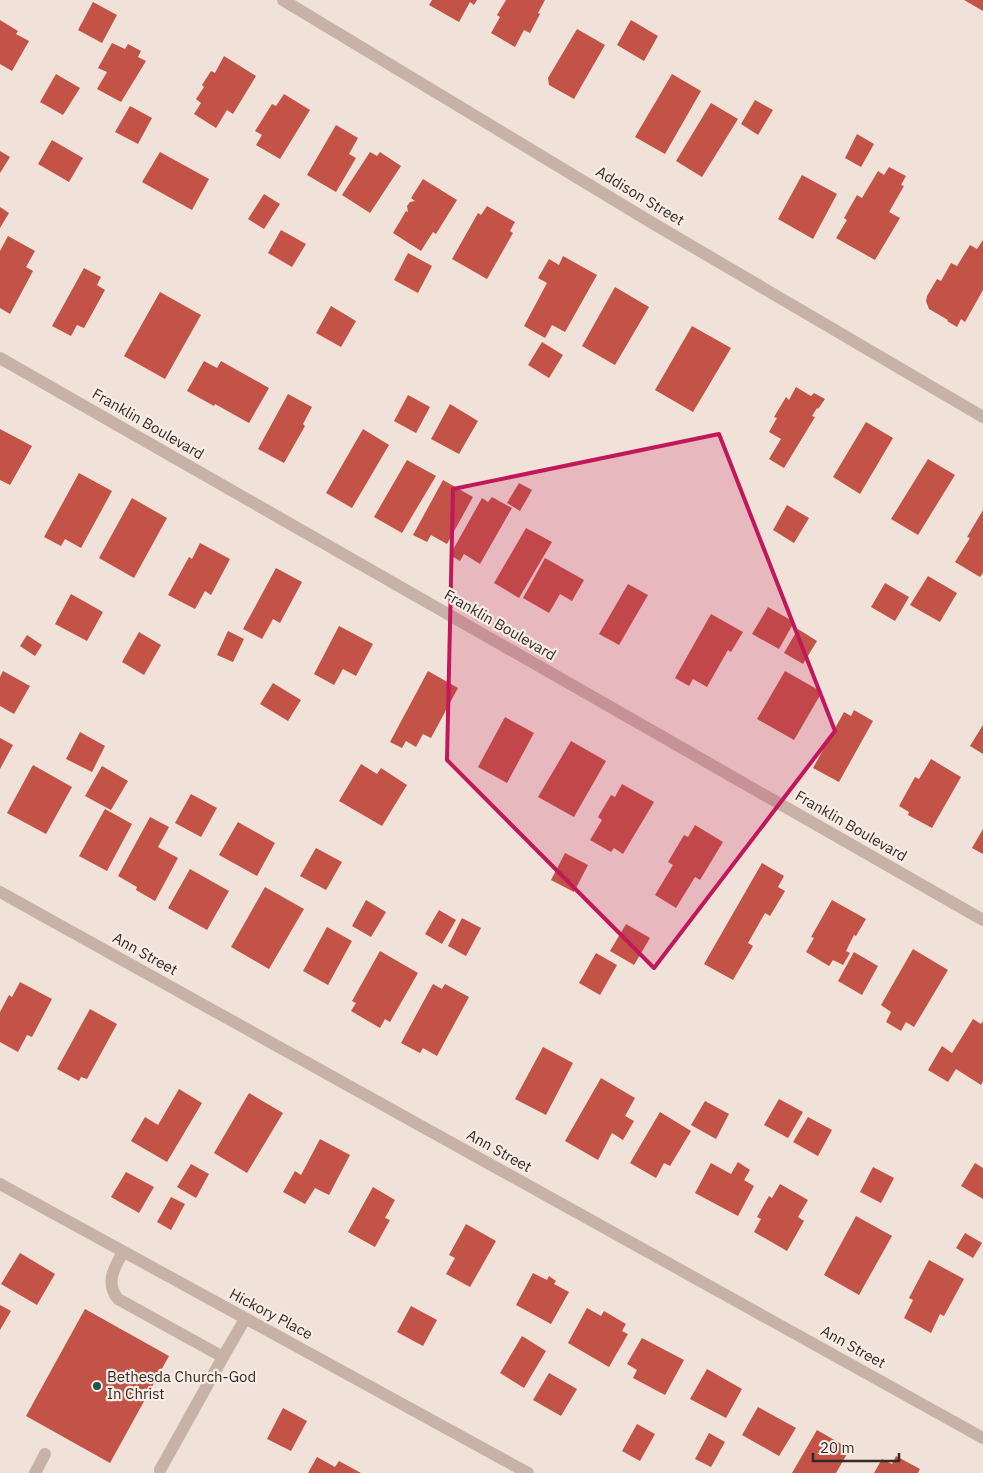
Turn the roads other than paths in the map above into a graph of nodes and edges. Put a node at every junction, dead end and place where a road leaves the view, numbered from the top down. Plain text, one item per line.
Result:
1 (283, 0) edge
2 (0, 358) edge
3 (983, 417) edge
4 (0, 892) edge
5 (983, 920) edge
6 (0, 1184) edge
7 (123, 1252) junction
8 (245, 1319) junction
9 (223, 1357) junction
10 (983, 1438) edge
11 (46, 1454) dead end
12 (160, 1470) dead end
13 (35, 1473) edge
14 (528, 1473) edge

1 - 3 street, Addison Street
2 - 5 street, Franklin Boulevard
4 - 10 street, Ann Street
6 - 7 street, Hickory Place
7 - 8 street, Hickory Place
7 - 9 street
8 - 9 street
8 - 14 street, Hickory Place
9 - 12 street
11 - 13 street

